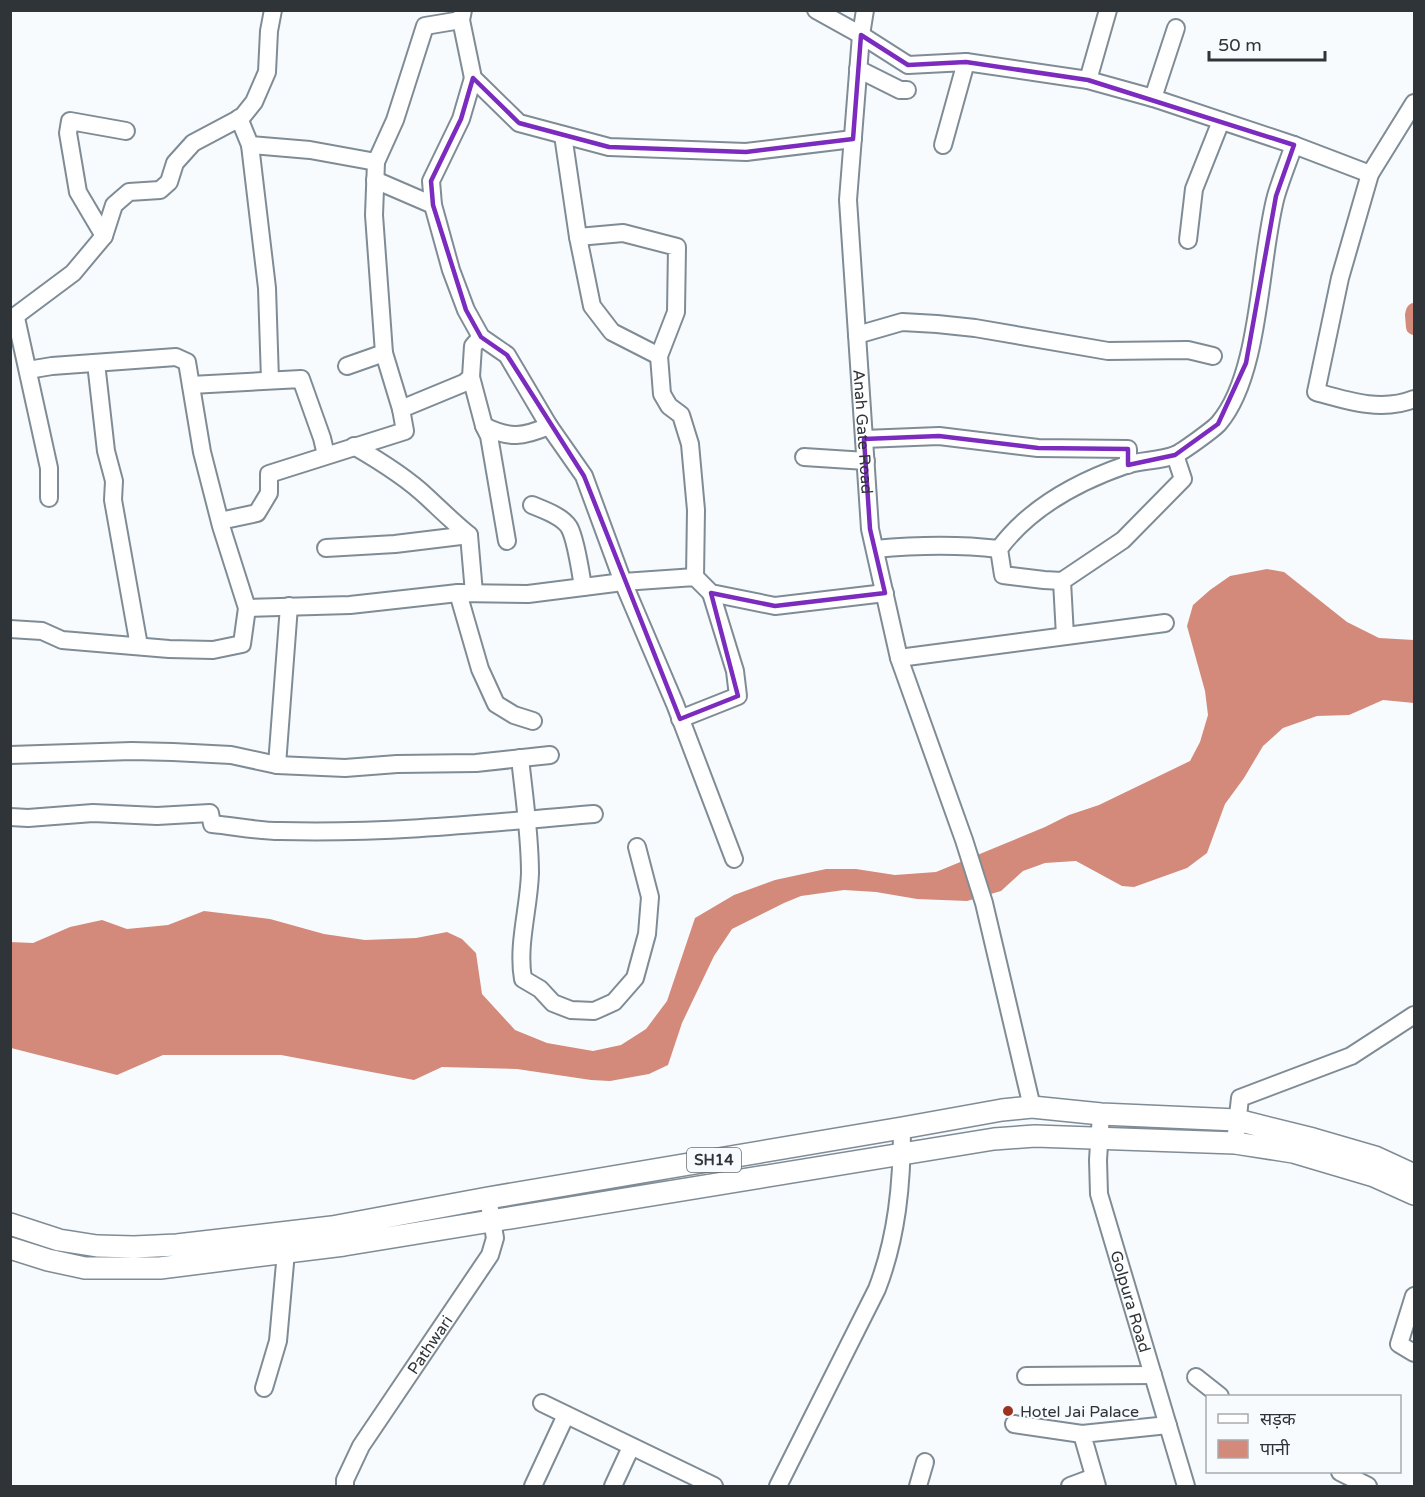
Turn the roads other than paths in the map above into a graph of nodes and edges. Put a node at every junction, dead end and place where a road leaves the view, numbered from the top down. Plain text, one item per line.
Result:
1 (273, 10) edge
2 (816, 10) edge
3 (865, 10) edge
4 (1108, 10) edge
5 (462, 15) edge
6 (1176, 28) dead end
7 (861, 35) junction
8 (966, 62) junction
9 (858, 69) junction
10 (473, 78) junction
11 (1088, 80) junction
12 (907, 90) dead end
13 (1153, 98) junction
14 (1414, 103) edge
15 (240, 118) junction
16 (1221, 122) junction
17 (126, 131) dead end
18 (563, 135) junction
19 (852, 139) junction
20 (250, 145) junction
21 (943, 145) dead end
22 (1294, 145) junction
23 (376, 162) junction
24 (1370, 174) junction
25 (375, 180) junction
26 (433, 205) junction
27 (104, 236) junction
28 (578, 237) junction
29 (1188, 240) dead end
30 (13, 319) edge
31 (857, 335) junction
32 (481, 337) junction
33 (384, 353) junction
34 (659, 356) junction
35 (1213, 356) dead end
36 (96, 363) junction
37 (347, 366) dead end
38 (28, 370) junction
39 (471, 377) junction
40 (270, 380) junction
41 (190, 385) junction
42 (1414, 399) edge
43 (401, 409) junction
44 (484, 426) junction
45 (549, 426) junction
46 (864, 439) junction
47 (354, 446) junction
48 (326, 455) junction
49 (1175, 455) junction
50 (804, 457) dead end
51 (866, 461) junction
52 (1128, 465) junction
53 (49, 498) dead end
54 (532, 506) dead end
55 (220, 521) junction
56 (469, 535) junction
57 (507, 541) dead end
58 (326, 548) dead end
59 (875, 549) junction
60 (999, 549) junction
61 (695, 577) junction
62 (1062, 581) junction
63 (623, 582) junction
64 (583, 587) junction
65 (885, 592) junction
66 (466, 593) junction
67 (711, 593) junction
68 (289, 606) junction
69 (247, 608) junction
70 (1165, 623) dead end
71 (10, 629) edge
72 (1065, 636) junction
73 (140, 646) junction
74 (900, 658) junction
75 (681, 719) junction
76 (532, 721) dead end
77 (10, 755) edge
78 (550, 755) dead end
79 (520, 758) junction
80 (277, 765) junction
81 (594, 813) dead end
82 (10, 817) edge
83 (526, 821) junction
84 (637, 847) dead end
85 (734, 860) dead end
86 (1414, 1015) edge
87 (1028, 1107) junction
88 (1065, 1110) junction
89 (1101, 1114) junction
90 (1237, 1120) junction
91 (902, 1128) junction
92 (1027, 1137) junction
93 (1064, 1137) junction
94 (1100, 1137) junction
95 (1234, 1143) junction
96 (902, 1156) junction
97 (1414, 1175) edge
98 (1414, 1194) edge
99 (488, 1198) junction
100 (492, 1220) junction
101 (10, 1224) edge
102 (10, 1248) edge
103 (286, 1252) junction
104 (1414, 1296) edge
105 (1414, 1353) edge
106 (1153, 1375) junction
107 (1026, 1376) dead end
108 (1196, 1377) dead end
109 (264, 1388) dead end
110 (1220, 1395) edge
111 (542, 1404) dead end
112 (566, 1415) junction
113 (1014, 1424) dead end
114 (1168, 1425) junction
115 (1082, 1434) junction
116 (631, 1447) junction
117 (925, 1462) dead end
118 (1342, 1473) edge
119 (1095, 1482) edge
120 (703, 1484) edge
121 (345, 1486) edge
122 (533, 1486) edge
123 (613, 1486) edge
124 (778, 1486) edge
125 (918, 1486) edge
126 (1070, 1486) edge
127 (1186, 1486) edge
128 (1368, 1486) edge

1 - 15 street
2 - 7 street
3 - 7 street, Anah Gate Road
4 - 11 street
5 - 10 street
5 - 23 street
6 - 13 street
7 - 8 street
7 - 9 street, Anah Gate Road
8 - 11 street
8 - 21 street
9 - 12 street
9 - 19 street, Anah Gate Road
10 - 18 street
10 - 26 street
11 - 13 street
13 - 16 street
14 - 24 street
15 - 20 street
15 - 27 street
16 - 22 street
16 - 29 street
17 - 27 street
18 - 19 street
18 - 28 street
19 - 31 street, Anah Gate Road
20 - 23 street
20 - 40 street
22 - 24 street
22 - 49 street
23 - 25 street
24 - 42 street
25 - 26 street
25 - 33 street
26 - 32 street
27 - 30 street
28 - 34 street
28 - 34 street
30 - 38 street
31 - 35 street
31 - 46 street, Anah Gate Road
32 - 39 street
32 - 45 street
33 - 37 street
33 - 43 street
34 - 61 street
36 - 38 street
36 - 41 street
36 - 73 street
38 - 53 street
39 - 43 street
39 - 44 street
40 - 41 street
40 - 48 street
41 - 55 street
43 - 47 street
44 - 45 street
44 - 57 street
45 - 63 street
46 - 51 street, Anah Gate Road
46 - 52 street
47 - 48 street
47 - 56 street
48 - 55 street
49 - 52 street
49 - 62 street
50 - 51 street
51 - 59 street, Anah Gate Road
52 - 60 street
54 - 64 street
55 - 69 street
56 - 58 street
56 - 66 street
59 - 60 street
59 - 65 street, Anah Gate Road
60 - 62 street
61 - 63 street
61 - 67 street
62 - 72 street
63 - 64 street
63 - 75 street
64 - 66 street
65 - 67 street
65 - 74 street, Anah Gate Road
66 - 68 street
66 - 76 street
67 - 75 street
68 - 69 street
68 - 80 street
69 - 73 street
70 - 72 street
71 - 73 street
72 - 74 street
74 - 87 street, Anah Gate Road
75 - 85 street
77 - 80 street
78 - 79 street
79 - 80 street
79 - 83 street
81 - 83 street
82 - 83 street
83 - 84 street
86 - 90 street
87 - 88 main road, SH14
87 - 91 main road, SH14
87 - 92 main road
88 - 89 main road, SH14
88 - 93 main road
89 - 90 main road, SH14
89 - 94 street, Golpura Road
90 - 95 street
90 - 97 main road, SH14
91 - 96 street
91 - 99 main road, SH14
92 - 93 main road, SH14
92 - 96 main road, SH14
93 - 94 main road, SH14
94 - 95 main road, SH14
94 - 106 street, Golpura Road
95 - 98 main road, SH14
96 - 100 main road, SH14
96 - 124 street
99 - 100 street, Pathwari
99 - 101 main road, SH14
100 - 103 main road, SH14
100 - 121 street, Pathwari
102 - 103 main road, SH14
103 - 109 street
104 - 105 street
106 - 107 street
106 - 114 street, Golpura Road
108 - 110 street
111 - 112 street
112 - 116 street
112 - 122 street
113 - 115 street
114 - 115 street
114 - 127 street, Golpura Road
115 - 119 street
116 - 120 street
116 - 123 street
117 - 125 street
118 - 128 street
119 - 126 street

